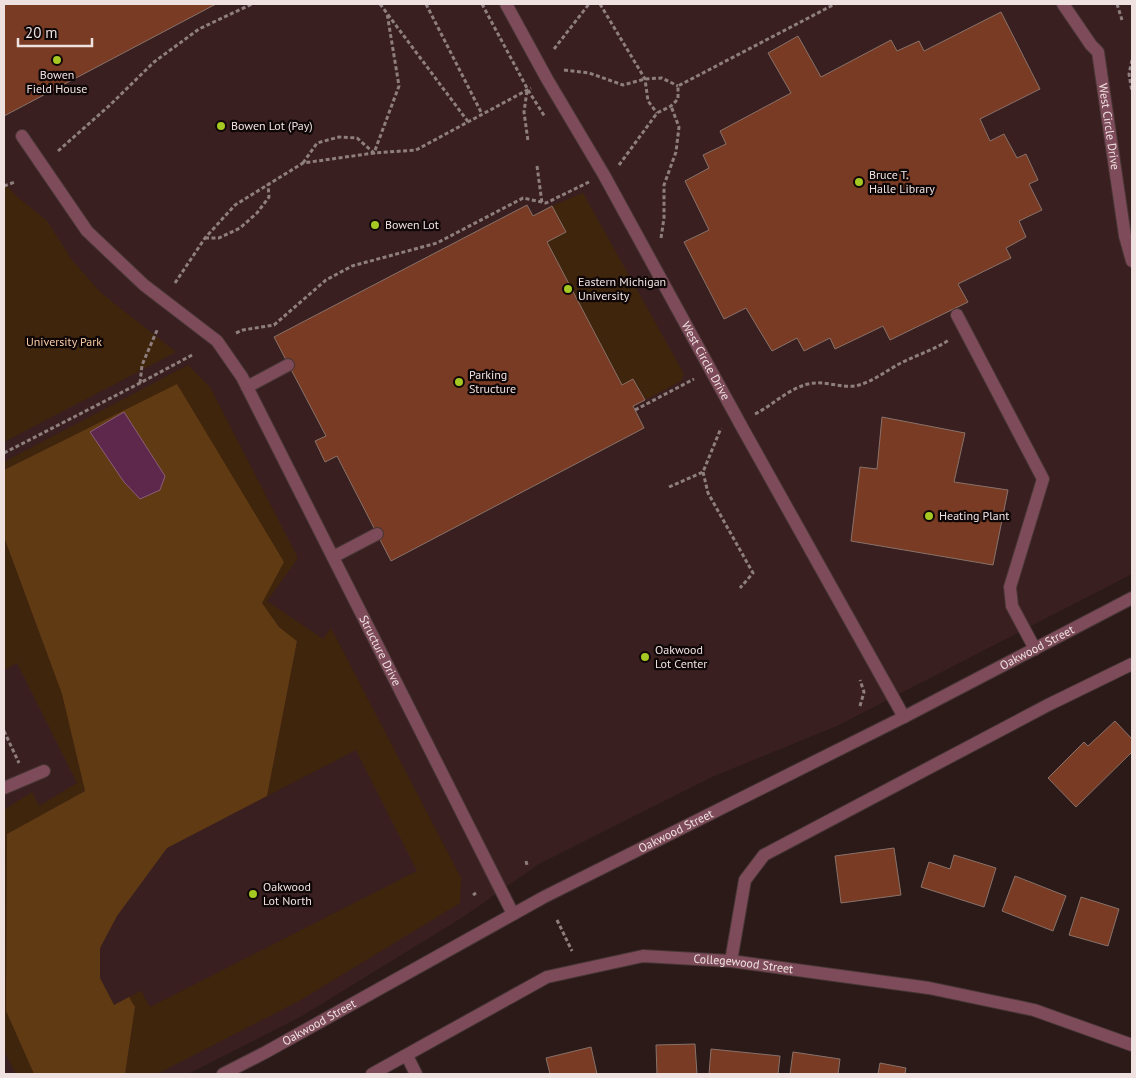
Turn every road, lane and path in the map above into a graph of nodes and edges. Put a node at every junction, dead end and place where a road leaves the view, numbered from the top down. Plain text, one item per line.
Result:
1 (252, 4) edge
2 (380, 4) edge
3 (426, 4) edge
4 (506, 4) edge
5 (589, 4) edge
6 (600, 4) edge
7 (835, 4) edge
8 (1063, 4) edge
9 (1117, 4) edge
10 (387, 12) junction
11 (1122, 20) dead end
12 (554, 49) dead end
13 (1132, 60) edge
14 (560, 72) dead end
15 (645, 79) junction
16 (678, 86) junction
17 (532, 88) dead end
18 (527, 91) junction
19 (1132, 92) edge
20 (671, 106) junction
21 (657, 113) junction
22 (482, 114) junction
23 (469, 123) junction
24 (22, 136) dead end
25 (528, 141) dead end
26 (58, 151) dead end
27 (374, 153) junction
28 (303, 163) junction
29 (537, 166) dead end
30 (612, 170) dead end
31 (15, 182) dead end
32 (589, 182) dead end
33 (268, 183) junction
34 (4, 186) edge
35 (542, 202) junction
36 (205, 238) junction
37 (660, 244) dead end
38 (1132, 261) edge
39 (175, 283) dead end
40 (956, 315) dead end
41 (158, 328) dead end
42 (965, 331) junction
43 (236, 333) dead end
44 (194, 354) dead end
45 (288, 364) dead end
46 (694, 379) dead end
47 (140, 383) junction
48 (247, 387) junction
49 (635, 410) dead end
50 (754, 414) dead end
51 (721, 428) dead end
52 (4, 453) edge
53 (703, 472) junction
54 (669, 487) dead end
55 (377, 534) dead end
56 (333, 557) junction
57 (740, 588) dead end
58 (1132, 598) edge
59 (1035, 649) junction
60 (1132, 664) edge
61 (904, 717) junction
62 (4, 731) edge
63 (22, 768) dead end
64 (44, 771) dead end
65 (4, 788) edge
66 (513, 914) junction
67 (557, 920) dead end
68 (572, 950) dead end
69 (731, 961) junction
70 (1132, 1044) edge
71 (408, 1056) junction
72 (223, 1074) edge
73 (372, 1074) edge
74 (416, 1074) edge

1 - 26 path
2 - 10 path
3 - 22 path
4 - 61 street, West Circle Drive
5 - 12 path
6 - 15 path
7 - 16 path
8 - 38 street, West Circle Drive
9 - 11 path
10 - 23 path
10 - 27 path
13 - 19 path
14 - 15 path
15 - 16 path
15 - 21 path
16 - 20 path
17 - 18 path
18 - 22 path
18 - 25 path
20 - 21 path
20 - 37 path
21 - 30 path
22 - 23 path
23 - 27 path
24 - 48 street, Structure Drive
27 - 28 path
27 - 28 path
28 - 33 path
29 - 35 path
31 - 34 path
32 - 35 path
33 - 36 path
33 - 36 path
35 - 43 path
36 - 39 path
40 - 42 street
41 - 47 path
42 - 50 path
42 - 59 street
44 - 47 path
45 - 48 street
46 - 49 path
47 - 52 path
48 - 56 street, Structure Drive
51 - 53 path
53 - 54 path
53 - 57 path
55 - 56 street
56 - 66 street, Structure Drive
58 - 59 street, Oakwood Street
59 - 61 street, Oakwood Street
60 - 69 street
61 - 66 street, Oakwood Street
62 - 63 path
64 - 65 street
66 - 72 street, Oakwood Street
67 - 68 path
69 - 70 street, Collegewood Street
69 - 71 street, Collegewood Street
71 - 73 street, Collegewood Street
71 - 74 street

